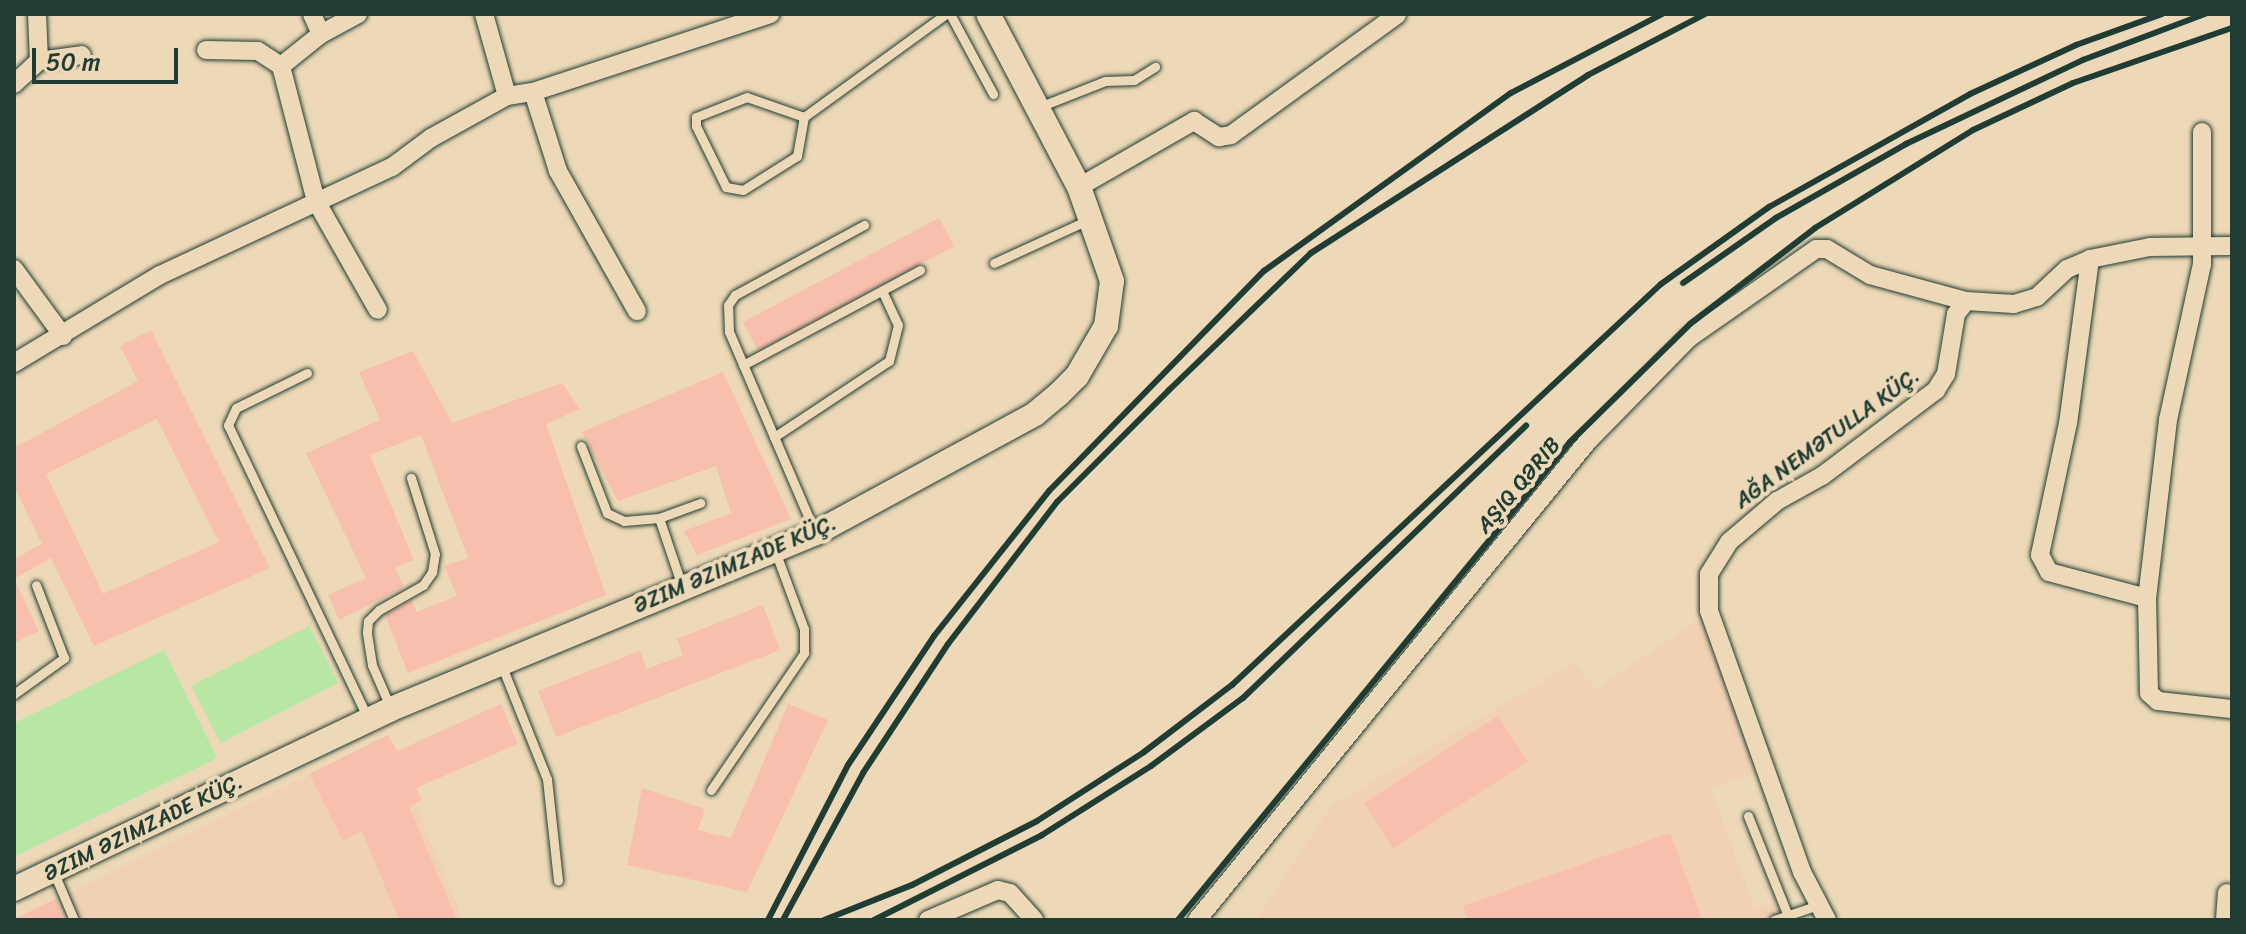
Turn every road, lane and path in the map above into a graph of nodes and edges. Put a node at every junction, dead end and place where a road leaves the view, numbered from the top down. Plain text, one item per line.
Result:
1 (37, 14) edge
2 (312, 14) edge
3 (358, 14) edge
4 (484, 14) edge
5 (770, 14) edge
6 (948, 14) edge
7 (988, 14) edge
8 (1397, 15) edge
9 (321, 34) junction
10 (206, 50) dead end
11 (82, 55) dead end
12 (39, 61) junction
13 (281, 66) junction
14 (1155, 67) dead end
15 (14, 84) edge
16 (533, 92) junction
17 (993, 94) dead end
18 (507, 96) junction
19 (1038, 108) junction
20 (804, 117) junction
21 (2202, 132) dead end
22 (1079, 187) junction
23 (316, 201) junction
24 (1092, 219) junction
25 (864, 225) dead end
26 (2202, 245) junction
27 (2232, 246) edge
28 (2090, 259) junction
29 (994, 263) dead end
30 (14, 269) edge
31 (920, 270) dead end
32 (882, 291) junction
33 (1966, 301) junction
34 (378, 310) dead end
35 (637, 311) dead end
36 (63, 336) junction
37 (14, 363) edge
38 (743, 365) junction
39 (307, 373) dead end
40 (774, 437) junction
41 (581, 446) dead end
42 (411, 478) dead end
43 (700, 503) dead end
44 (659, 518) junction
45 (816, 533) junction
46 (775, 551) junction
47 (36, 585) dead end
48 (682, 586) junction
49 (2147, 598) junction
50 (501, 664) junction
51 (14, 694) edge
52 (391, 709) junction
53 (2232, 709) edge
54 (368, 719) junction
55 (711, 790) dead end
56 (1748, 816) dead end
57 (53, 870) junction
58 (558, 880) dead end
59 (14, 889) edge
60 (2227, 893) dead end
61 (1822, 913) edge
62 (1788, 916) junction
63 (74, 920) edge
64 (928, 920) edge
65 (1034, 920) edge
66 (1197, 920) edge
67 (1774, 920) edge
68 (2225, 920) edge

1 - 12 street
2 - 9 street
3 - 9 street
4 - 18 street
5 - 16 street
6 - 17 lane
6 - 20 lane
7 - 19 street, ƏZIM ƏZIMZADE KÜÇ.
8 - 22 street
9 - 13 street
10 - 13 street
11 - 12 street
12 - 15 street
13 - 23 street
14 - 19 lane
16 - 18 street
16 - 35 street
18 - 23 street
19 - 22 street, ƏZIM ƏZIMZADE KÜÇ.
20 - 20 lane
21 - 26 street
22 - 24 street, ƏZIM ƏZIMZADE KÜÇ.
23 - 34 street
23 - 36 street
24 - 29 lane
24 - 45 street, ƏZIM ƏZIMZADE KÜÇ.
25 - 38 lane
26 - 27 street
26 - 28 street
26 - 49 street
28 - 33 street
28 - 49 street
30 - 36 street
31 - 32 lane
32 - 38 lane
32 - 40 lane
33 - 61 street, AĞA NEMƏTULLA KÜÇ.
33 - 66 street
36 - 37 street
38 - 40 lane
39 - 54 lane
40 - 45 lane
41 - 44 lane
42 - 52 lane
43 - 44 lane
44 - 48 lane
45 - 46 street, ƏZIM ƏZIMZADE KÜÇ.
46 - 48 street, ƏZIM ƏZIMZADE KÜÇ.
46 - 55 lane
47 - 51 lane
48 - 50 street, ƏZIM ƏZIMZADE KÜÇ.
49 - 53 street
50 - 52 street, ƏZIM ƏZIMZADE KÜÇ.
50 - 58 lane
52 - 54 street, ƏZIM ƏZIMZADE KÜÇ.
54 - 57 street, ƏZIM ƏZIMZADE KÜÇ.
56 - 62 lane
57 - 59 street, ƏZIM ƏZIMZADE KÜÇ.
57 - 63 lane
60 - 68 street
61 - 62 lane
62 - 67 lane
64 - 65 street

